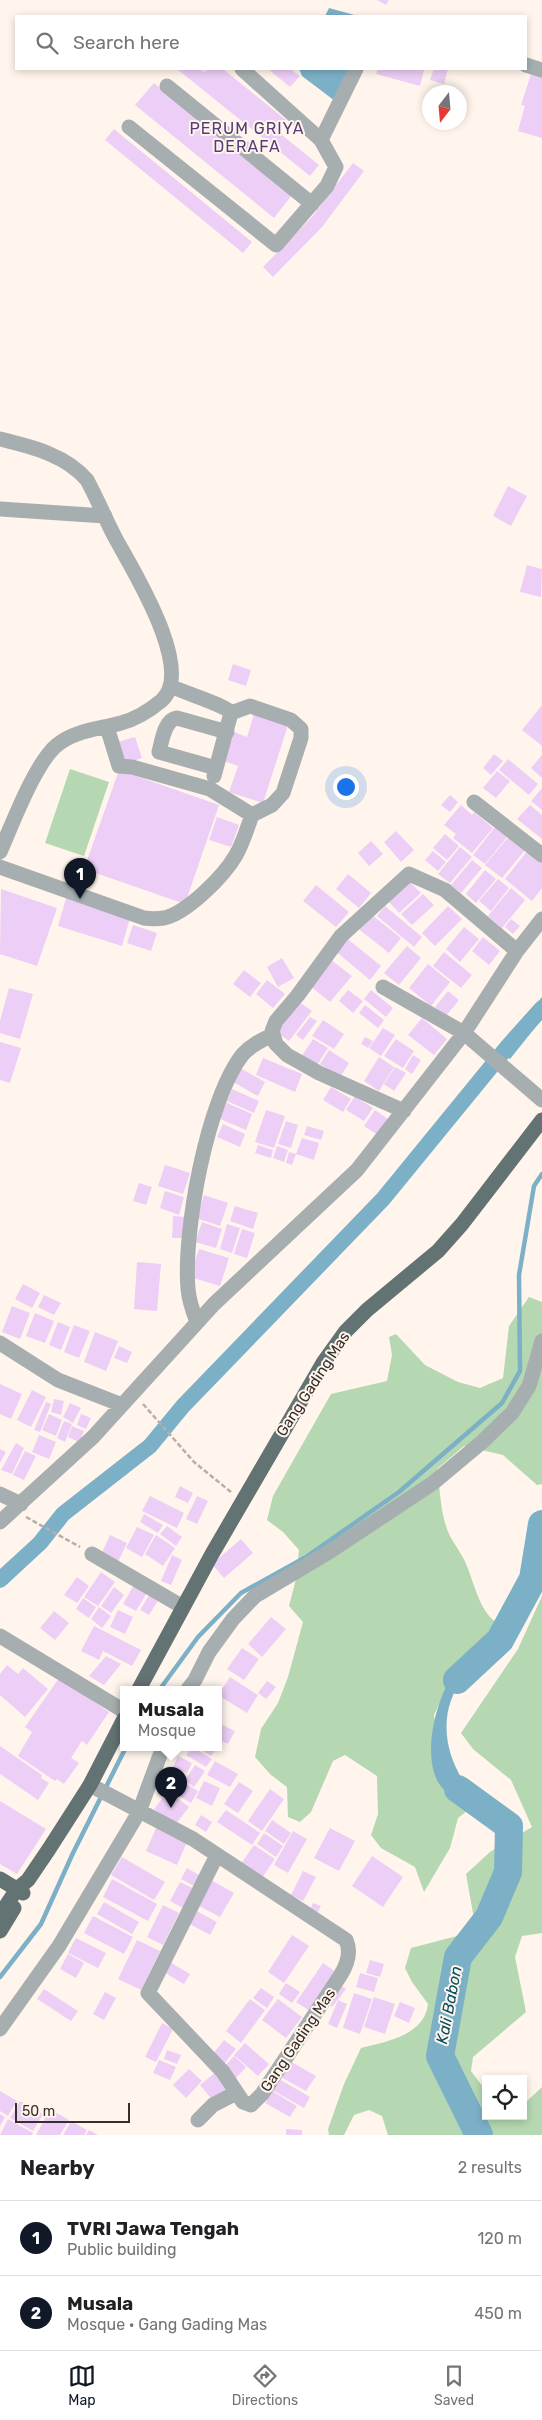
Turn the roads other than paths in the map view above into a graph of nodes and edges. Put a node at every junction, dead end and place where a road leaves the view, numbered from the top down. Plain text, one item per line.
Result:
1 (527, 65) edge
2 (243, 70) edge
3 (356, 70) edge
4 (542, 70) edge
5 (167, 86) dead end
6 (129, 127) dead end
7 (322, 140) junction
8 (312, 204) junction
9 (0, 439) edge
10 (0, 509) edge
11 (105, 516) junction
12 (171, 686) junction
13 (231, 713) junction
14 (107, 727) junction
15 (227, 732) junction
16 (171, 756) junction
17 (216, 768) junction
18 (165, 776) junction
19 (210, 789) junction
20 (474, 802) dead end
21 (252, 816) junction
22 (0, 852) edge
23 (542, 855) edge
24 (0, 867) edge
25 (542, 919) edge
26 (517, 951) junction
27 (383, 987) dead end
28 (464, 1033) junction
29 (272, 1035) junction
30 (541, 1099) edge
31 (404, 1111) junction
32 (542, 1120) edge
33 (197, 1322) junction
34 (542, 1341) edge
35 (0, 1343) edge
36 (122, 1405) junction
37 (0, 1494) edge
38 (24, 1511) junction
39 (0, 1522) edge
40 (87, 1551) road end
41 (183, 1607) junction
42 (0, 1636) edge
43 (141, 1686) edge
44 (190, 1686) edge
45 (120, 1709) edge
46 (120, 1729) edge
47 (161, 1751) edge
48 (96, 1789) junction
49 (135, 1810) junction
50 (217, 1855) junction
51 (0, 1879) edge
52 (16, 1894) edge
53 (0, 1915) edge
54 (0, 1931) edge
55 (0, 2029) edge
56 (236, 2094) junction
57 (198, 2120) dead end

1 - 4 street
2 - 7 street
3 - 7 street
5 - 8 street
6 - 8 street
7 - 8 street
9 - 11 street
10 - 11 street
11 - 12 street
12 - 13 street
12 - 14 street
13 - 15 street
13 - 21 street
14 - 18 street
14 - 22 street
15 - 16 street
15 - 17 street
16 - 17 street
16 - 18 street
17 - 19 street
18 - 19 street
19 - 21 street
20 - 23 street
21 - 24 street
25 - 26 street
26 - 28 street
26 - 29 street
27 - 28 street
28 - 30 street
28 - 31 street
29 - 31 street
29 - 33 street
31 - 33 street
32 - 41 main road, Gang Gading Mas
33 - 36 street
34 - 44 street
35 - 36 street
36 - 38 street
37 - 38 street
38 - 39 street
40 - 41 street
41 - 43 main road, Gang Gading Mas
42 - 45 street
46 - 48 main road
47 - 49 street
48 - 49 street, Gang Gading Mas
48 - 52 main road
49 - 50 street, Gang Gading Mas
49 - 55 street
50 - 56 street
50 - 56 street, Gang Gading Mas
51 - 52 main road
52 - 53 main road
52 - 54 main road
56 - 57 street

